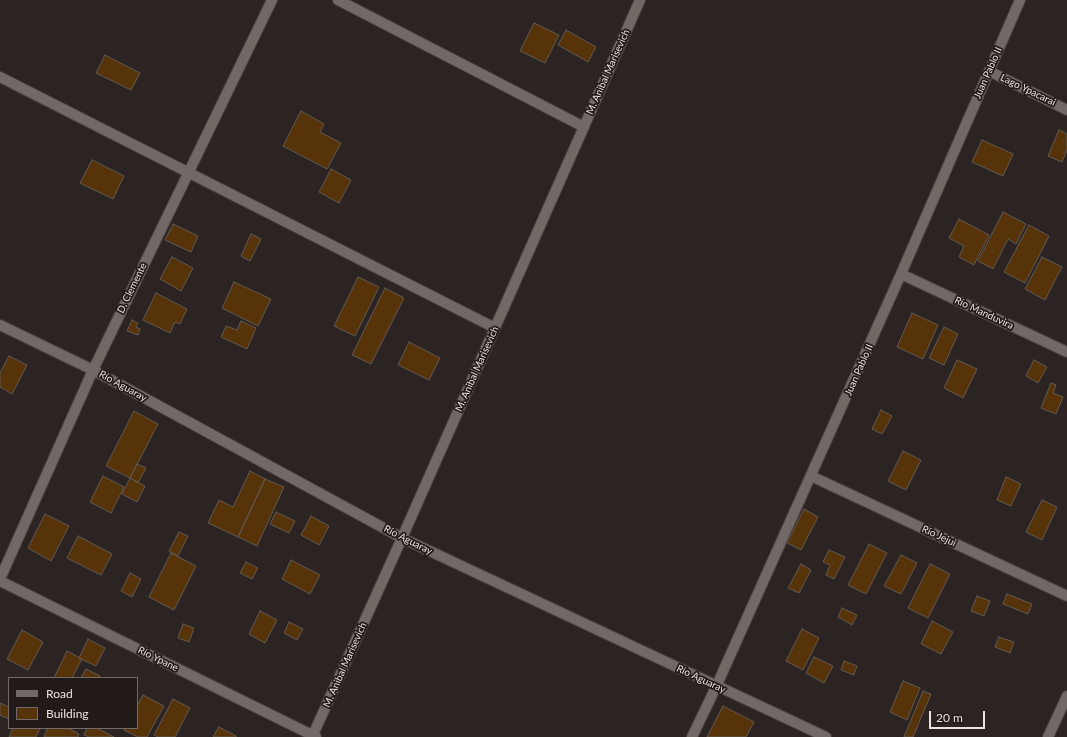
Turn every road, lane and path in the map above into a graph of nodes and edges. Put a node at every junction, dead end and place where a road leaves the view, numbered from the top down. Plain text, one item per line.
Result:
1 (272, 0) edge
2 (338, 0) edge
3 (640, 0) edge
4 (1020, 0) edge
5 (989, 71) junction
6 (0, 77) edge
7 (1067, 110) edge
8 (584, 127) junction
9 (188, 172) junction
10 (901, 274) junction
11 (0, 325) edge
12 (495, 328) junction
13 (1067, 352) edge
14 (93, 370) junction
15 (811, 476) junction
16 (402, 538) junction
17 (0, 580) edge
18 (1067, 596) edge
19 (716, 687) junction
20 (1067, 696) edge
21 (314, 736) edge
22 (692, 737) edge
23 (826, 737) edge
24 (1048, 737) edge

1 - 9 street, D. Clemente
2 - 8 street
3 - 8 street, M. Anibal Marisevich
4 - 5 street, Juan Pablo II
5 - 7 street, Lago Ypacarai
5 - 10 street, Juan Pablo II
6 - 9 street
8 - 12 street, M. Anibal Marisevich
9 - 12 street
9 - 14 street, D. Clemente
10 - 13 street, Río Manduvira
10 - 15 street, Juan Pablo II
11 - 14 street, Río Aguaray
12 - 16 street, M. Anibal Marisevich
14 - 16 street, Río Aguaray
14 - 17 street, D. Clemente
15 - 18 street, Río Jejui
15 - 19 street, Juan Pablo II
16 - 19 street, Río Aguaray
16 - 21 street, M. Anibal Marisevich
17 - 21 street, Río Ypane
19 - 22 street, Juan Pablo II
19 - 23 street, Río Aguaray
20 - 24 street

